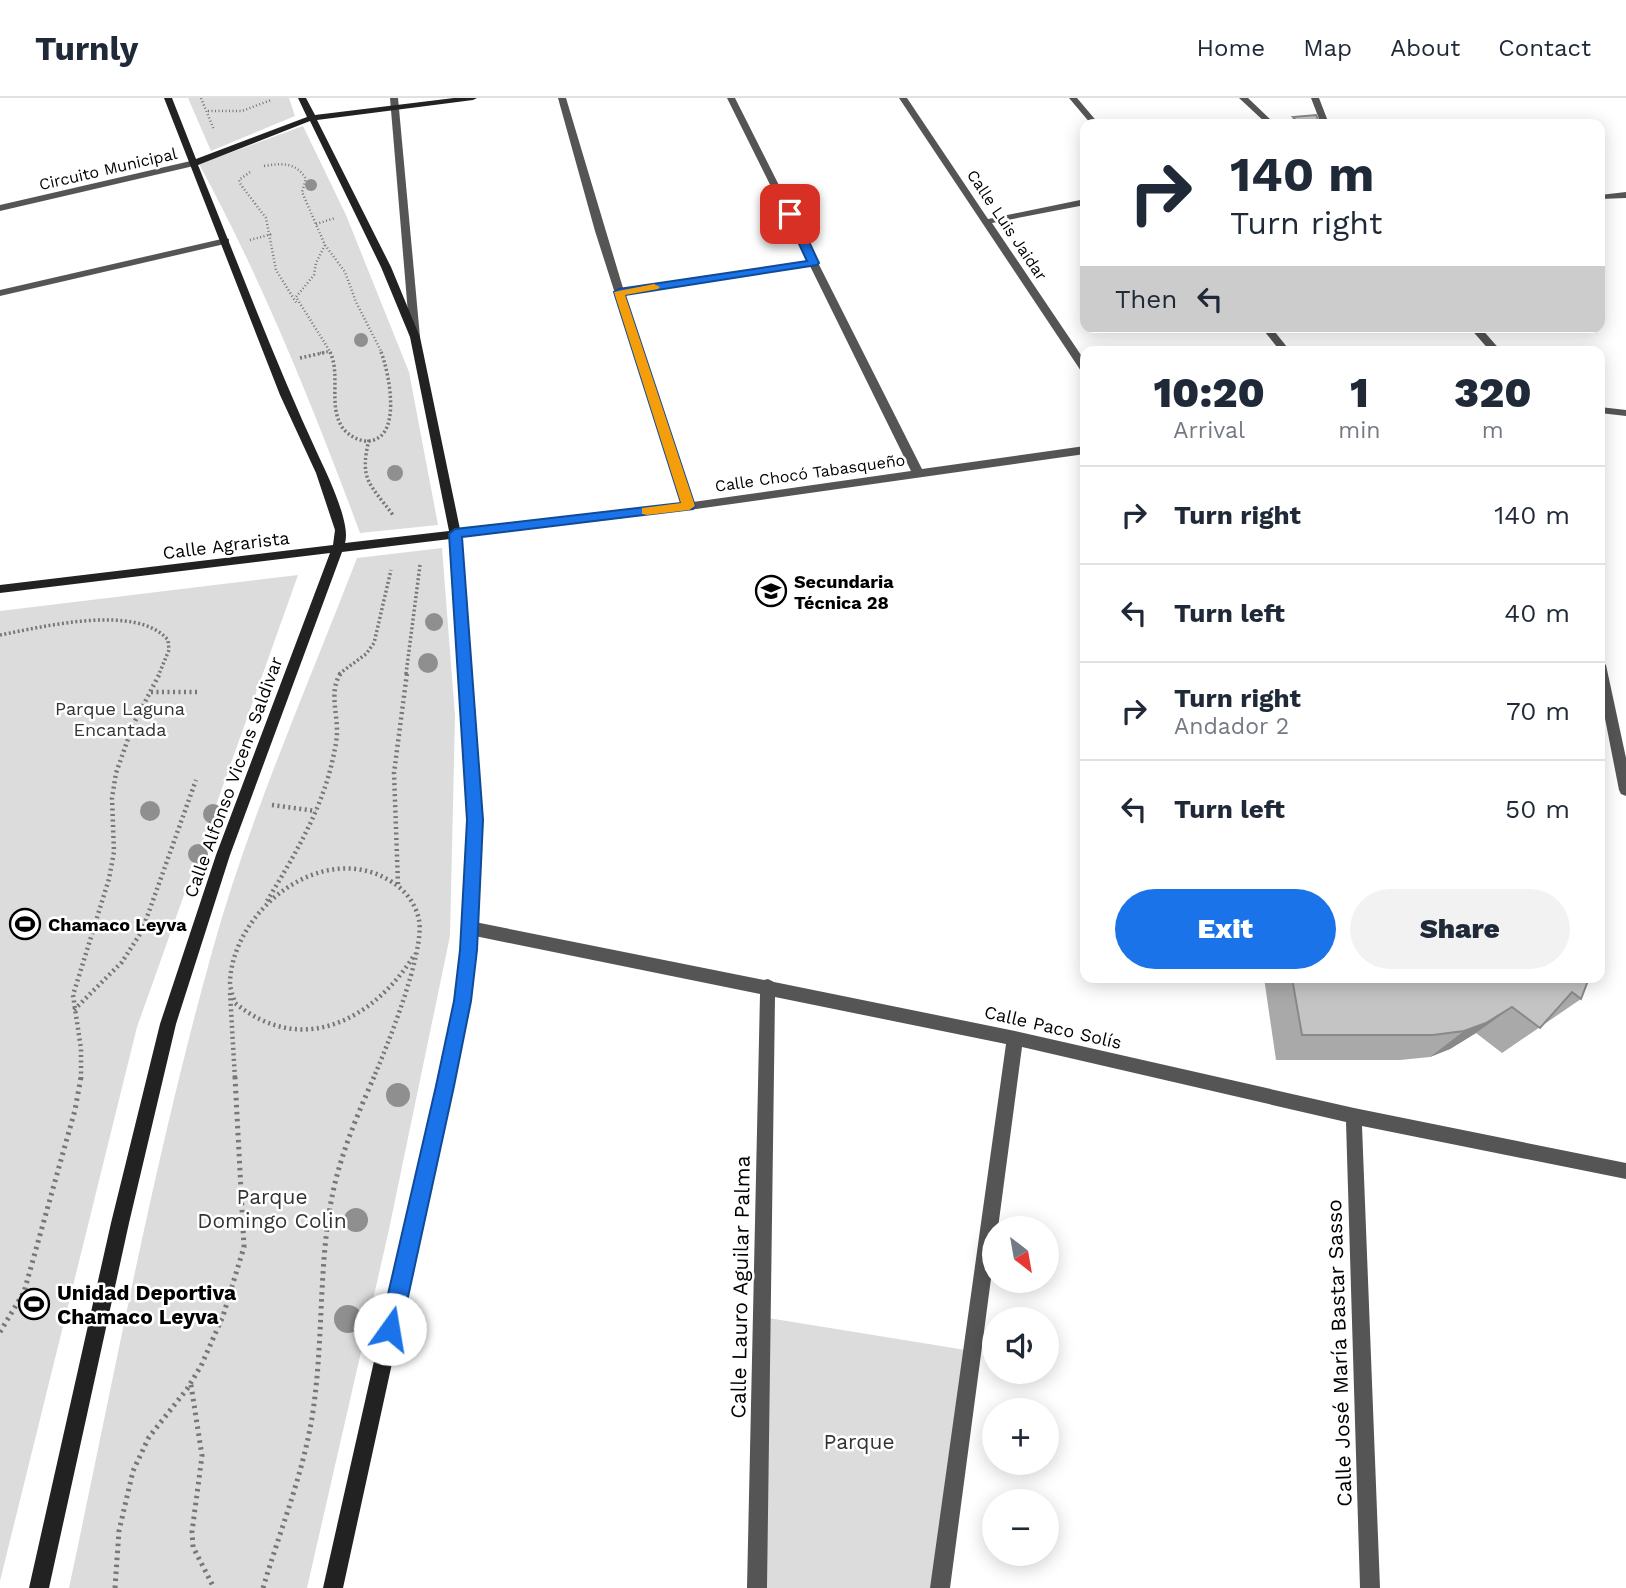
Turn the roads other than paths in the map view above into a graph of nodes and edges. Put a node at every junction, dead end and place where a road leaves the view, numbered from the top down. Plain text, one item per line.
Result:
1 (168, 98) edge
2 (302, 98) edge
3 (472, 98) edge
4 (562, 98) edge
5 (731, 98) edge
6 (903, 98) edge
7 (1073, 98) edge
8 (1243, 98) edge
9 (1315, 98) edge
10 (395, 102) edge
11 (311, 118) junction
12 (1091, 119) edge
13 (1265, 119) edge
14 (1323, 119) edge
15 (195, 163) junction
16 (1626, 195) edge
17 (1605, 197) edge
18 (1080, 203) edge
19 (0, 208) edge
20 (985, 222) junction
21 (226, 241) junction
22 (814, 263) junction
23 (619, 292) junction
24 (0, 293) edge
25 (1480, 333) edge
26 (415, 337) junction
27 (1491, 346) edge
28 (1080, 362) edge
29 (1605, 411) edge
30 (1626, 413) edge
31 (1080, 451) edge
32 (918, 474) junction
33 (689, 506) junction
34 (455, 534) junction
35 (338, 549) junction
36 (0, 589) edge
37 (1605, 689) edge
38 (1626, 790) edge
39 (470, 928) junction
40 (768, 986) junction
41 (1015, 1038) junction
42 (1354, 1116) junction
43 (1626, 1171) edge
44 (39, 1588) edge
45 (333, 1588) edge
46 (757, 1588) edge
47 (940, 1588) edge
48 (1370, 1588) edge

1 - 15 main road, Circuito Municipal
2 - 11 main road
3 - 10 main road
4 - 23 street
5 - 22 street
6 - 20 street, Calle Luis Jaidar
7 - 12 street
8 - 13 street
9 - 14 street
10 - 11 main road
10 - 26 street
11 - 15 main road
11 - 26 main road
15 - 19 street, Circuito Municipal
15 - 21 main road, Calle Alfonso Vicens Saldivar
16 - 17 street
18 - 20 street
20 - 28 street, Calle Luis Jaidar
21 - 24 street
21 - 35 main road, Calle Alfonso Vicens Saldivar
22 - 23 street
22 - 32 street
23 - 33 street
25 - 27 street
26 - 34 main road
29 - 30 street
31 - 32 street, Calle Chocó Tabasqueño
32 - 33 street, Calle Chocó Tabasqueño
33 - 34 street, Calle Chocó Tabasqueño
34 - 35 main road, Calle Agrarista
34 - 39 main road
35 - 36 main road, Calle Agrarista
35 - 44 main road, Calle Alfonso Vicens Saldivar
37 - 38 street
39 - 40 street, Calle Paco Solís
39 - 45 main road
40 - 41 street, Calle Paco Solís
40 - 46 street, Calle Lauro Aguilar Palma
41 - 42 street, Calle Paco Solís
41 - 47 street
42 - 43 street, Calle Paco Solís
42 - 48 street, Calle José María Bastar Sasso

